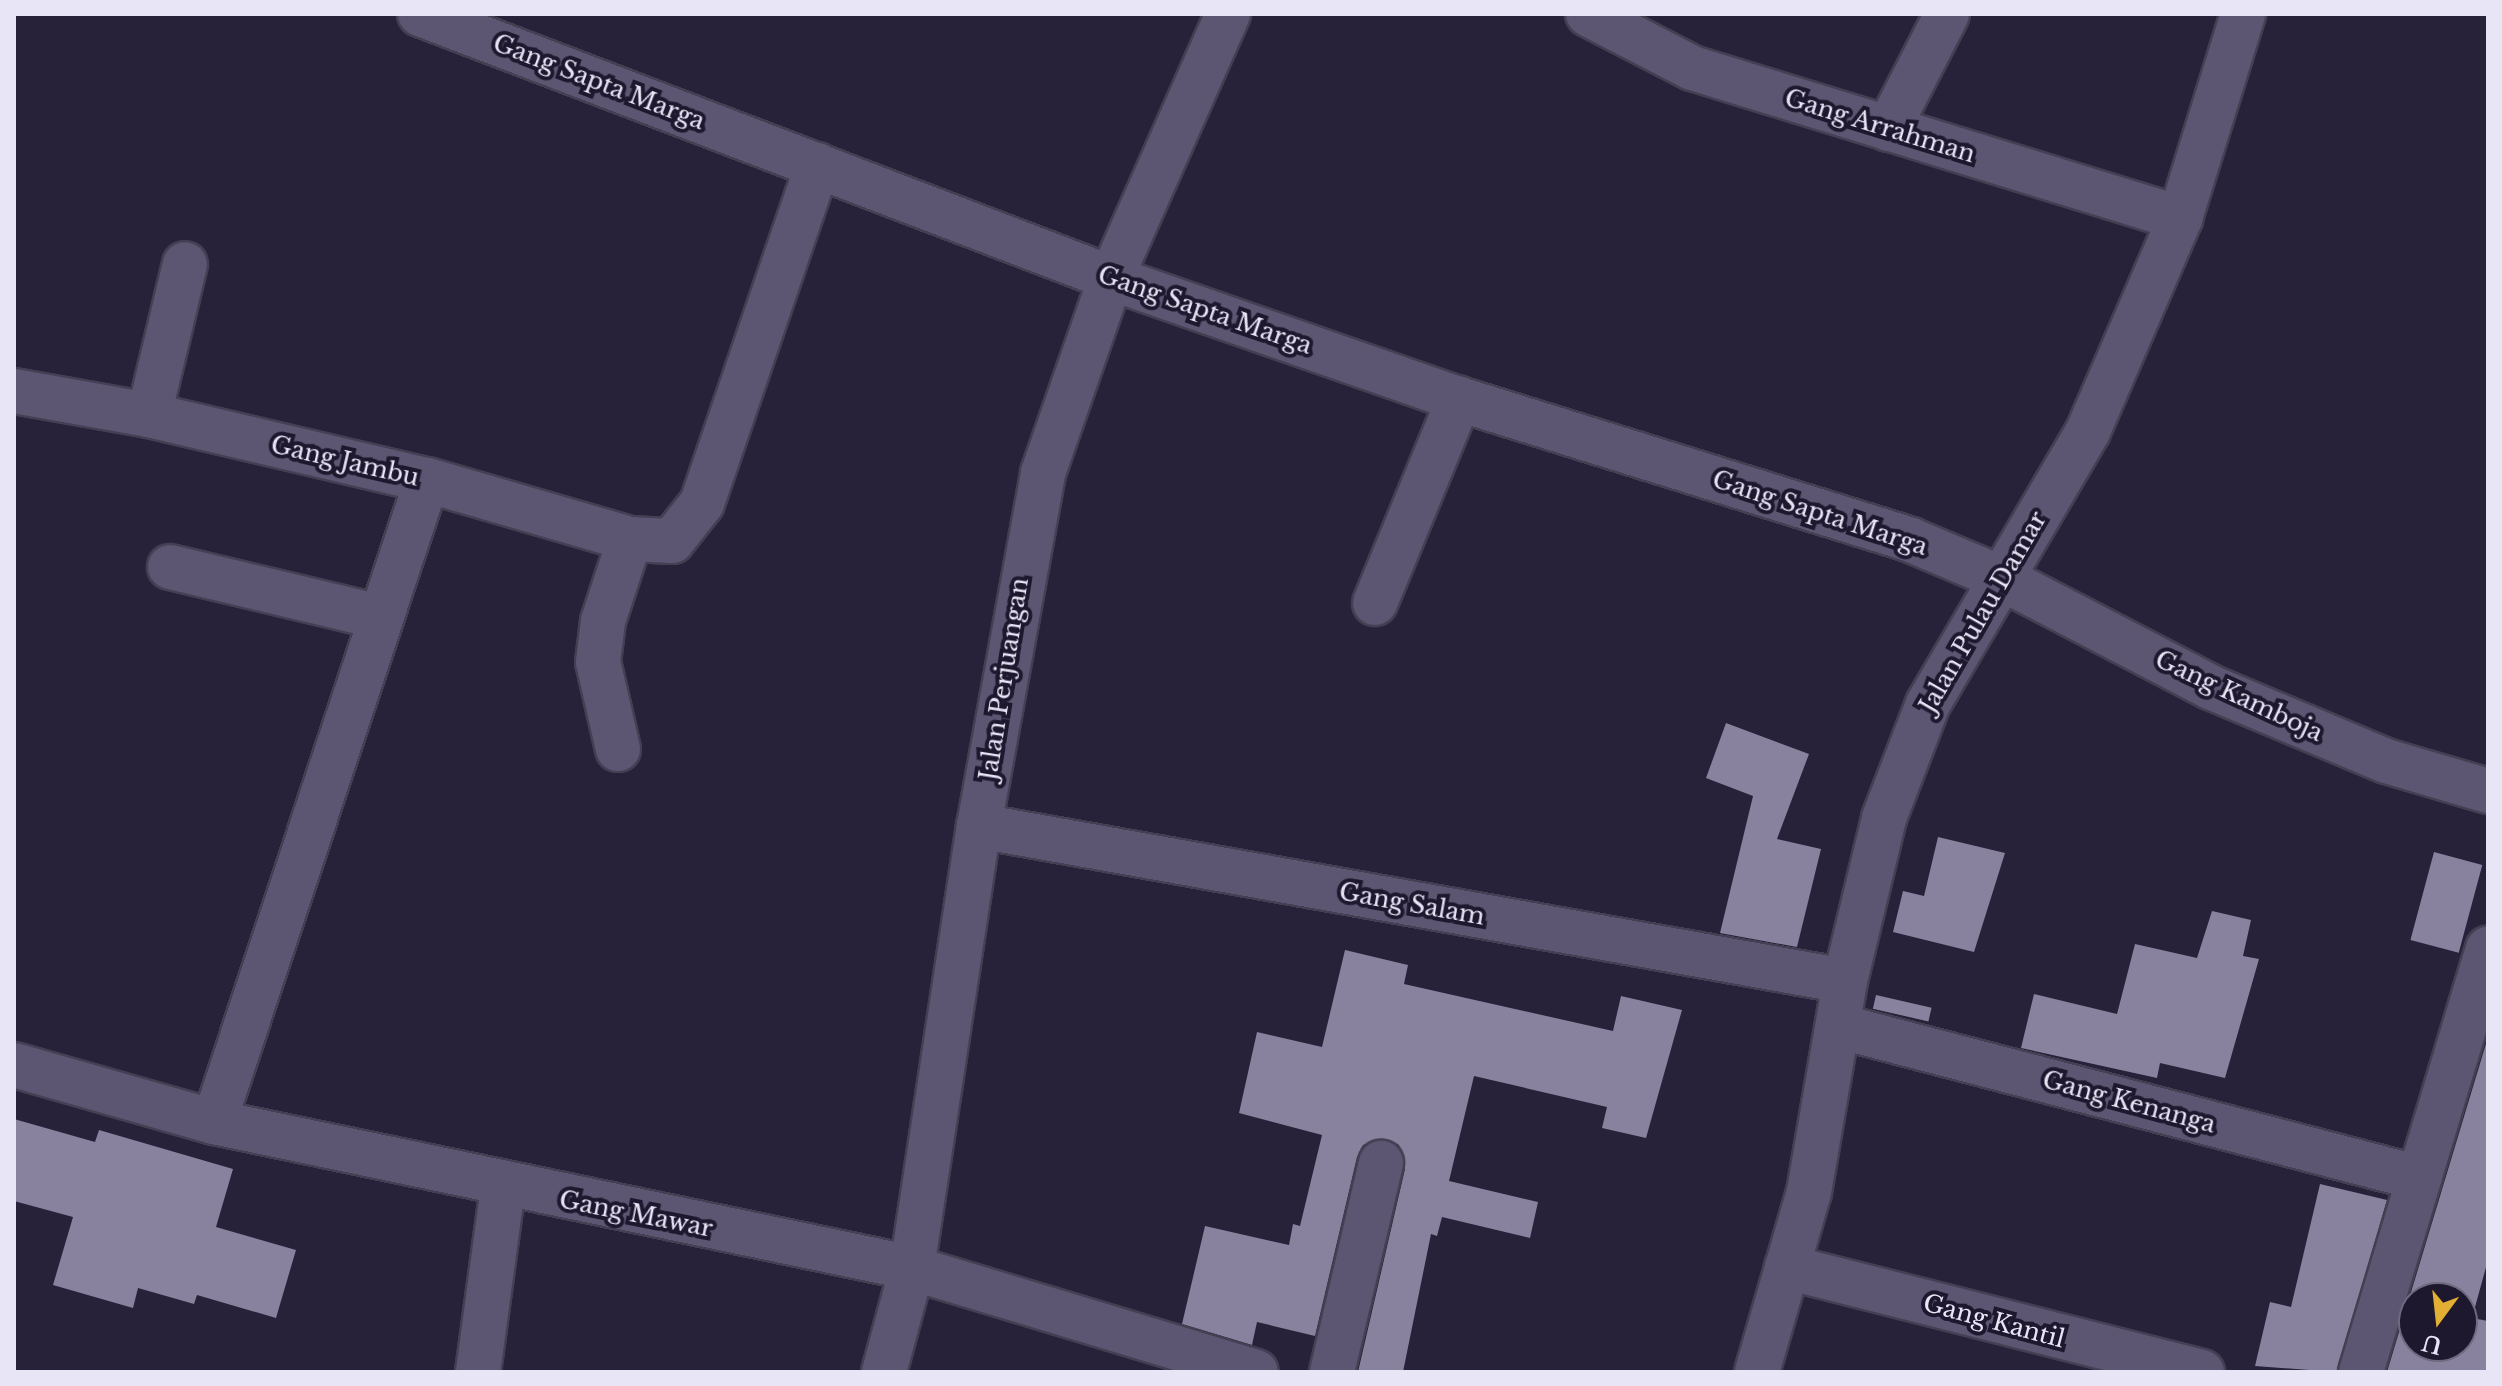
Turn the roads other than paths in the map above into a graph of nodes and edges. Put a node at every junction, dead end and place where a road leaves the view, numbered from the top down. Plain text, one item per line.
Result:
1 (420, 14) edge
2 (1228, 14) edge
3 (1588, 14) edge
4 (1947, 14) edge
5 (2243, 14) edge
6 (1888, 129) junction
7 (818, 165) junction
8 (2180, 218) junction
9 (185, 264) dead end
10 (1111, 278) junction
11 (14, 391) edge
12 (1459, 399) junction
13 (149, 415) junction
14 (427, 480) junction
15 (651, 540) junction
16 (170, 567) dead end
17 (2001, 578) junction
18 (1375, 603) dead end
19 (380, 617) junction
20 (618, 749) dead end
21 (2488, 791) edge
22 (979, 826) junction
23 (2488, 949) edge
24 (1845, 981) junction
25 (1838, 1026) junction
26 (14, 1065) edge
27 (214, 1122) junction
28 (1381, 1163) dead end
29 (2419, 1178) junction
30 (503, 1187) junction
31 (1787, 1267) junction
32 (912, 1268) junction
33 (478, 1372) edge
34 (884, 1372) edge
35 (1256, 1372) edge
36 (1332, 1372) edge
37 (1757, 1372) edge
38 (2202, 1372) edge
39 (2361, 1372) edge

1 - 7 street, Gang Sapta Marga
2 - 10 street, Jalan Perjuangan
3 - 6 street, Gang Arrahman
4 - 6 street
5 - 8 street, Jalan Pulau Damar
6 - 8 street, Gang Arrahman
7 - 10 street, Gang Sapta Marga
7 - 15 street
8 - 17 street, Jalan Pulau Damar
9 - 13 street
10 - 12 street, Gang Sapta Marga
10 - 22 street, Jalan Perjuangan
11 - 13 street, Gang Jambu
12 - 17 street, Gang Sapta Marga
12 - 18 street
13 - 14 street, Gang Jambu
14 - 15 street, Gang Jambu
14 - 19 street
15 - 20 street
16 - 19 street
17 - 21 street, Gang Kamboja
17 - 24 street, Jalan Pulau Damar
19 - 27 street
22 - 24 street, Gang Salam
22 - 32 street, Jalan Perjuangan
23 - 29 street
24 - 25 street, Jalan Pulau Damar
25 - 29 street, Gang Kenanga
25 - 31 street, Jalan Pulau Damar
26 - 27 street, Gang Mawar
27 - 30 street, Gang Mawar
28 - 36 street
29 - 39 street
30 - 32 street, Gang Mawar
30 - 33 street
31 - 37 street, Jalan Pulau Damar
31 - 38 street, Gang Kantil
32 - 34 street, Jalan Perjuangan
32 - 35 street, Gang Mawar

